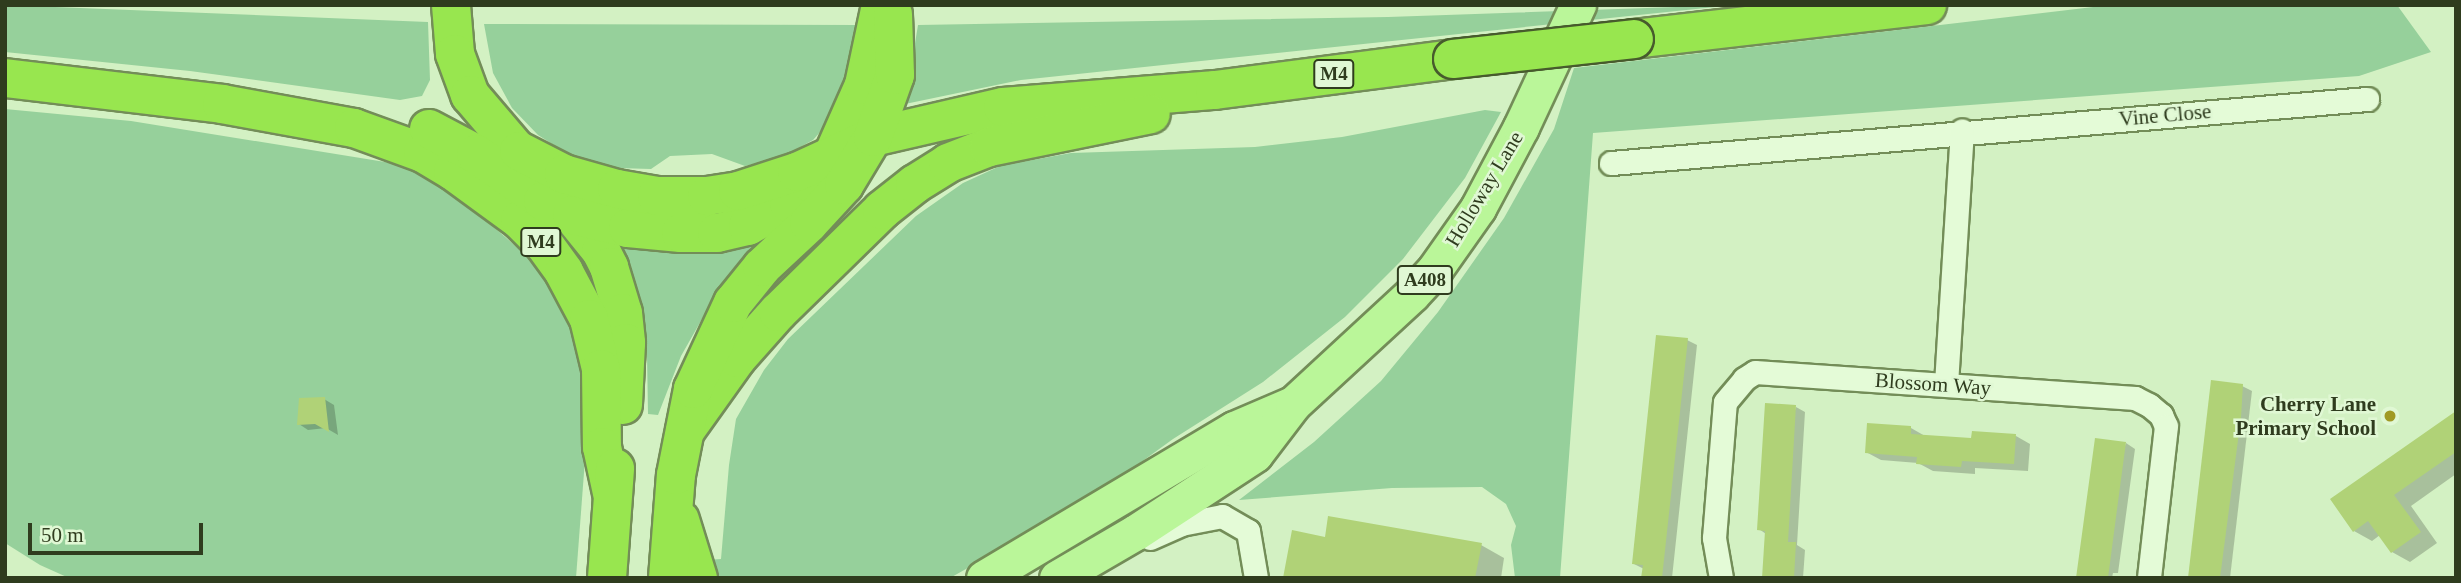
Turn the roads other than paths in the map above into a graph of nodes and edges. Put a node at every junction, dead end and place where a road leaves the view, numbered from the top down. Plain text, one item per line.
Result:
1 (451, 5) edge
2 (881, 5) edge
3 (891, 5) edge
4 (1578, 5) edge
5 (1927, 5) edge
6 (5, 78) edge
7 (1215, 90) junction
8 (2367, 99) dead end
9 (222, 104) junction
10 (1962, 131) junction
11 (873, 137) junction
12 (519, 151) junction
13 (834, 153) junction
14 (1611, 163) dead end
15 (572, 215) junction
16 (1946, 384) junction
17 (1293, 404) junction
18 (685, 431) junction
19 (612, 494) junction
20 (674, 494) junction
21 (602, 568) edge
22 (668, 578) edge
23 (698, 578) edge
24 (984, 578) edge
25 (1059, 578) edge
26 (1256, 578) edge
27 (1721, 578) edge
28 (2149, 578) edge

1 - 12 highway, M4
2 - 13 highway, M4
3 - 11 highway, M4
4 - 17 main road, Holloway Lane / A408
5 - 7 highway, M4, bridge
6 - 9 highway, M4
7 - 11 highway, M4
7 - 18 highway, M4
8 - 10 street, Vine Close
9 - 15 highway, M4
9 - 19 highway, M4
10 - 14 street, Vine Close
10 - 16 street
11 - 13 highway, M4
11 - 18 highway, M4
12 - 13 highway, M4
12 - 15 highway, M4
13 - 15 highway, M4
15 - 19 highway, M4
16 - 27 street, Blossom Way
16 - 28 street, Blossom Way
17 - 24 main road, Holloway Lane / A408
17 - 25 main road, Holloway Lane / A408
18 - 20 highway, M4
19 - 21 highway, M4
20 - 22 highway, M4
20 - 23 highway, M4
25 - 26 street

